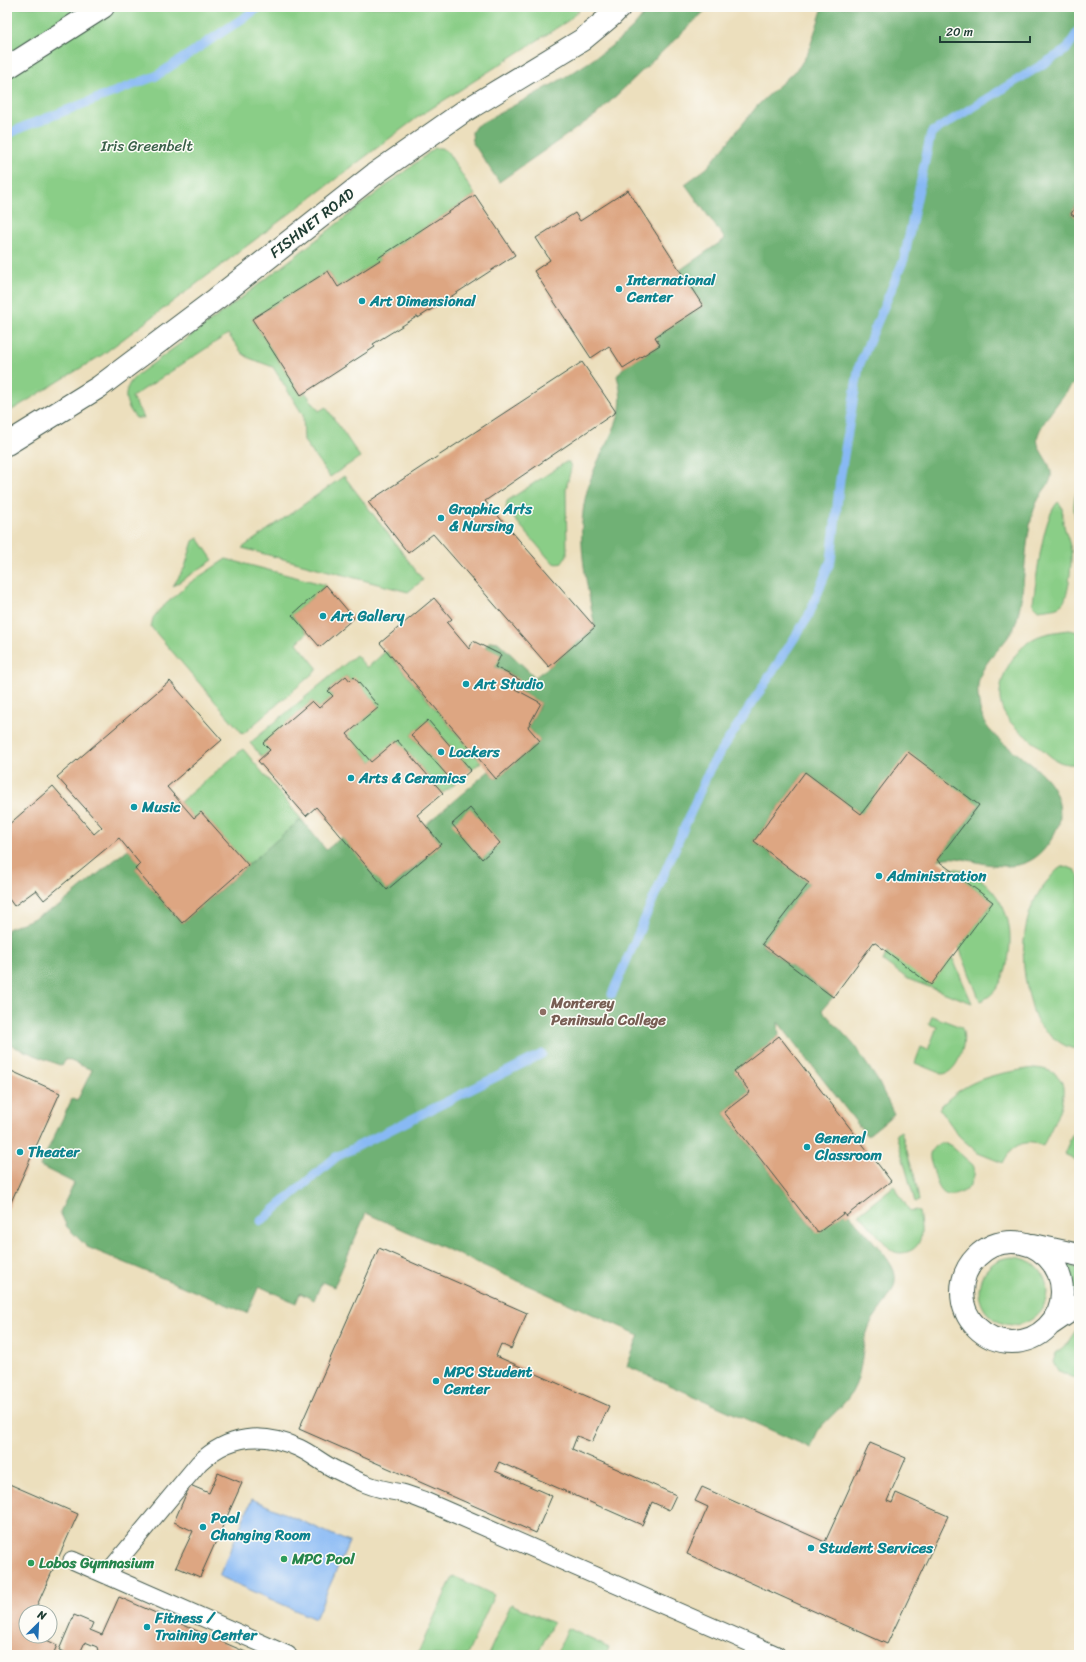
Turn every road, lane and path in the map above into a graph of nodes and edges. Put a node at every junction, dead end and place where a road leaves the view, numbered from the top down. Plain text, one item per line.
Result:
1 (103, 7) edge
2 (620, 7) edge
3 (7, 68) edge
4 (7, 444) edge
5 (1025, 1243) junction
6 (1079, 1255) edge
7 (1079, 1306) edge
8 (1050, 1324) junction
9 (72, 1560) dead end
10 (106, 1575) junction
11 (288, 1655) edge
12 (777, 1655) edge

1 - 3 street
2 - 4 street, FISHNET ROAD
5 - 6 street
5 - 8 street
5 - 8 street
7 - 8 street
9 - 10 lane
10 - 11 lane
10 - 12 lane

